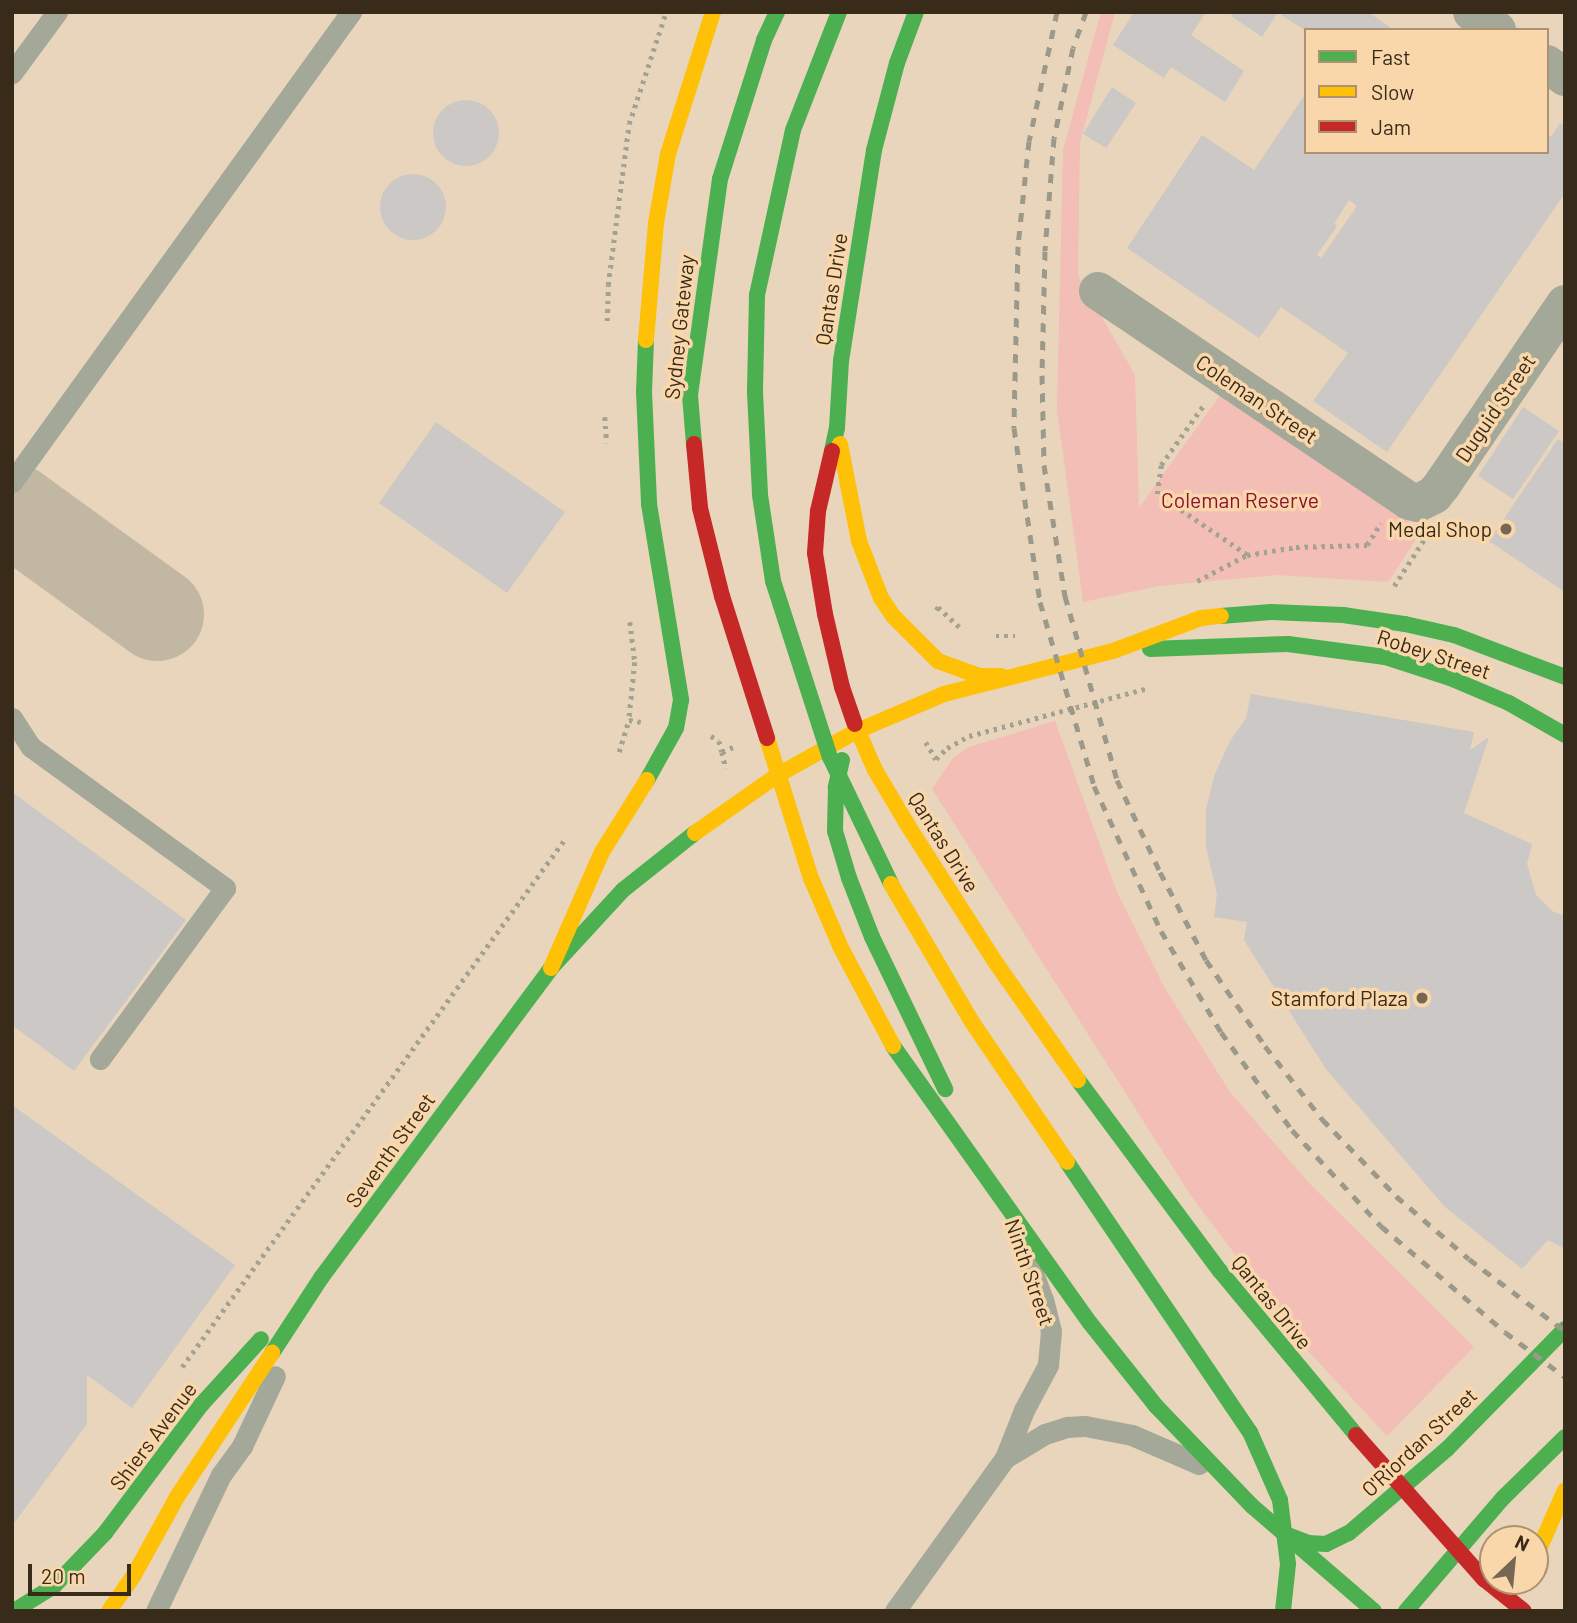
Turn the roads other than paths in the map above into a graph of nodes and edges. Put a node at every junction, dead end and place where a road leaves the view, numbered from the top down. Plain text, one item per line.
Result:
1 (57, 12) edge
2 (351, 12) edge
3 (713, 12) edge
4 (778, 12) edge
5 (839, 12) edge
6 (916, 12) edge
7 (1472, 12) edge
8 (1494, 28) edge
9 (1549, 65) edge
10 (12, 73) edge
11 (1565, 77) edge
12 (1098, 291) dead end
13 (1565, 304) edge
14 (1553, 348) edge
15 (837, 428) junction
16 (12, 482) edge
17 (1414, 500) joint
18 (1113, 651) junction
19 (1013, 676) junction
20 (1565, 677) edge
21 (12, 718) edge
22 (857, 731) junction
23 (1565, 735) edge
24 (776, 776) junction
25 (551, 968) junction
26 (100, 1059) dead end
27 (978, 1164) junction
28 (1006, 1203) junction
29 (321, 1278) junction
30 (1565, 1329) edge
31 (1565, 1437) edge
32 (1005, 1458) junction
33 (1217, 1472) junction
34 (1401, 1489) junction
35 (1565, 1490) edge
36 (1549, 1526) edge
37 (1283, 1533) junction
38 (1457, 1550) junction
39 (14, 1611) edge
40 (108, 1611) edge
41 (156, 1611) edge
42 (895, 1611) edge
43 (1283, 1611) edge
44 (1374, 1611) edge
45 (1406, 1611) edge
46 (1524, 1611) edge

1 - 10 lane
2 - 16 lane
3 - 25 main road
4 - 24 main road, Sydney Gateway
5 - 43 main road, bridge
6 - 15 main road, Qantas Drive
7 - 8 street
9 - 11 street
12 - 17 street, Coleman Street
13 - 14 street, Duguid Street
14 - 17 street, Duguid Street
15 - 19 main road
15 - 22 main road, Qantas Drive
18 - 19 main road, Robey Street
18 - 20 main road, Robey Street
18 - 23 main road, Robey Street
19 - 22 main road, Robey Street
21 - 26 lane
22 - 24 main road, Robey Street
22 - 27 main road
22 - 34 main road, Qantas Drive
24 - 25 main road, Seventh Street
24 - 27 main road
25 - 29 main road, Seventh Street
27 - 28 main road
28 - 32 lane, Ninth Street
28 - 33 main road
29 - 39 main road, Shiers Avenue
29 - 40 main road, Seventh Street
29 - 41 lane
30 - 34 main road, O'Riordan Street
31 - 38 main road
32 - 33 lane, Ninth Street
32 - 42 lane, Ninth Street
33 - 37 main road
34 - 37 main road, O'Riordan Street
34 - 38 main road, Qantas Drive
35 - 36 main road
37 - 44 main road
38 - 45 main road
38 - 46 main road, Qantas Drive

